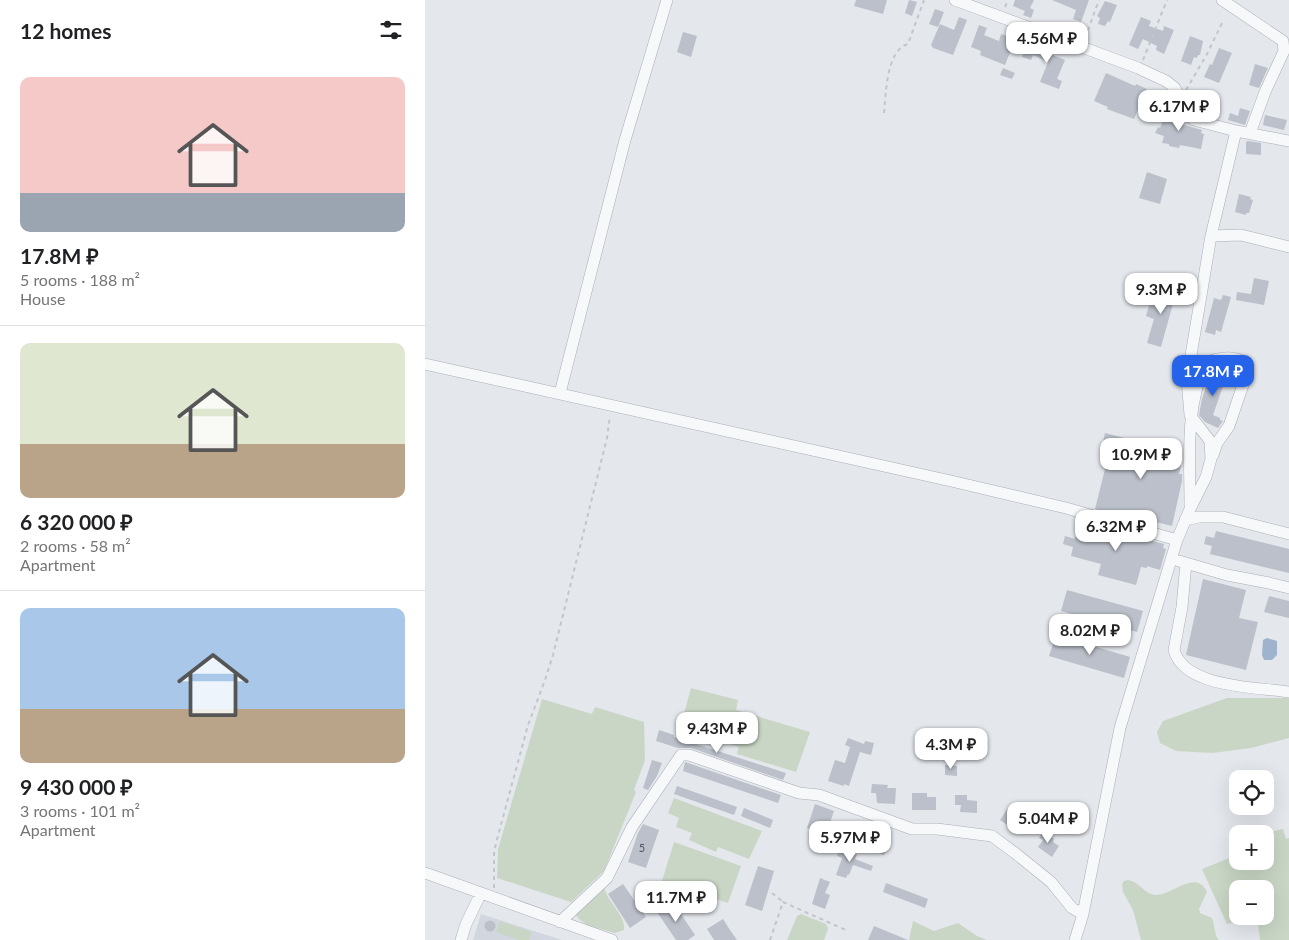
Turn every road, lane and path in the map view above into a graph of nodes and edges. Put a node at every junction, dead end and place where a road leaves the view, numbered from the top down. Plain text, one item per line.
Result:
1 (667, 0) edge
2 (924, 0) edge
3 (955, 0) edge
4 (1099, 0) edge
5 (1167, 0) edge
6 (1223, 0) edge
7 (1223, 21) dead end
8 (1082, 47) junction
9 (1140, 69) junction
10 (1180, 100) junction
11 (884, 113) dead end
12 (1236, 131) junction
13 (1250, 132) junction
14 (1289, 141) edge
15 (1211, 236) junction
16 (1289, 248) edge
17 (425, 364) edge
18 (560, 393) junction
19 (610, 406) junction
20 (1190, 415) junction
21 (1211, 459) junction
22 (1187, 514) junction
23 (1289, 534) edge
24 (1177, 540) junction
25 (1172, 558) junction
26 (1186, 563) junction
27 (1289, 588) edge
28 (1289, 692) edge
29 (425, 873) edge
30 (481, 893) junction
31 (772, 893) dead end
32 (495, 898) junction
33 (783, 902) junction
34 (1083, 914) junction
35 (560, 922) junction
36 (848, 931) dead end
37 (582, 935) edge
38 (461, 940) edge
39 (612, 940) edge
40 (769, 940) edge
41 (1075, 940) edge

1 - 18 street
2 - 11 path
3 - 8 street
4 - 8 path
5 - 9 path
6 - 13 street
7 - 10 path
8 - 9 street
9 - 10 street
10 - 12 street
12 - 13 street
12 - 15 street
13 - 14 street
15 - 16 street
15 - 20 street
17 - 18 street
18 - 19 street
19 - 24 street
19 - 32 path
20 - 21 street
20 - 21 street
20 - 22 street
21 - 22 street
22 - 23 street
22 - 24 street
24 - 25 street
25 - 26 street
25 - 34 street
26 - 27 street
26 - 28 street
29 - 30 street
30 - 32 street
30 - 38 street
31 - 33 path
32 - 35 street
33 - 36 path
33 - 40 path
34 - 35 street
34 - 41 street
35 - 37 street
37 - 39 street

